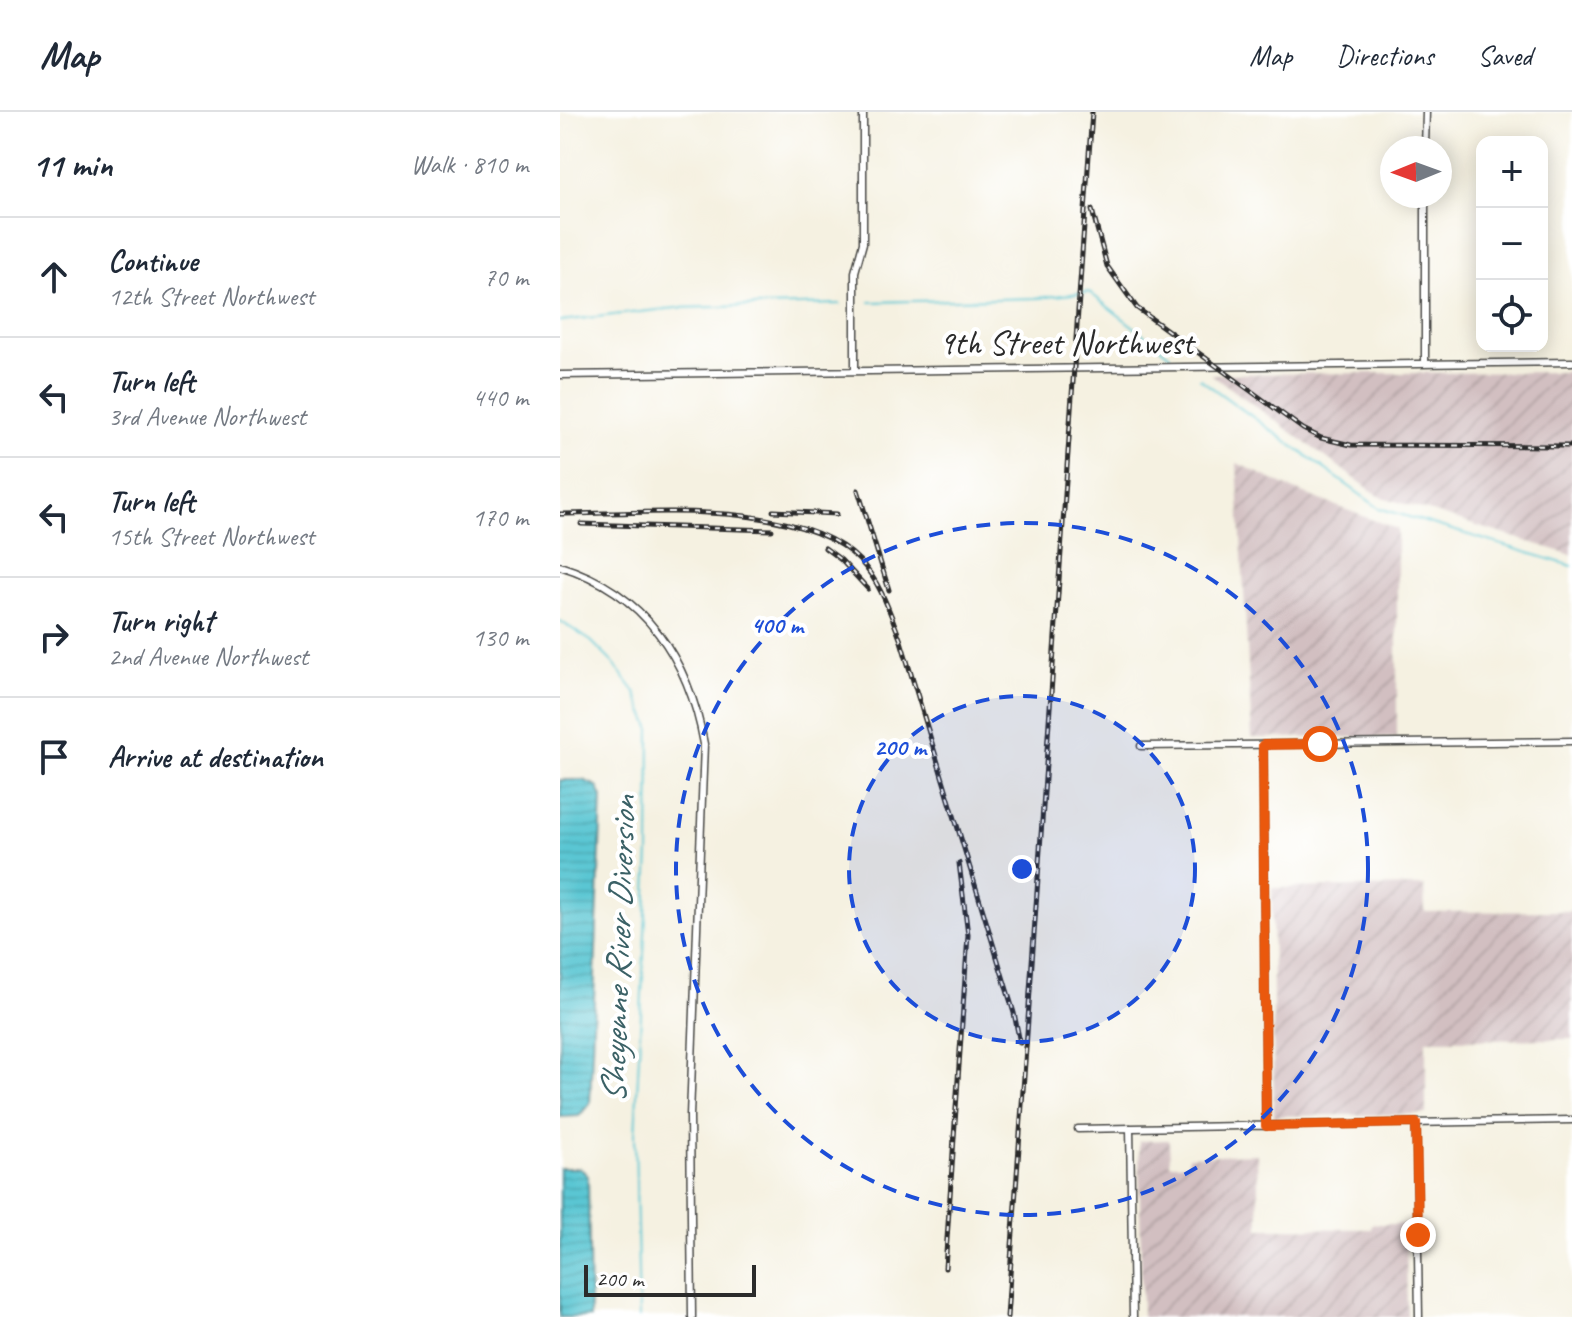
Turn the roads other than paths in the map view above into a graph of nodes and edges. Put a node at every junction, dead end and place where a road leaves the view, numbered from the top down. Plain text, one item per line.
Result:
1 (863, 112) edge
2 (1426, 112) edge
3 (1425, 136) edge
4 (1425, 208) edge
5 (1425, 362) junction
6 (1572, 362) edge
7 (855, 371) junction
8 (560, 375) edge
9 (560, 566) edge
10 (1572, 741) edge
11 (1263, 745) junction
12 (1141, 746) dead end
13 (1572, 1120) edge
14 (1416, 1123) junction
15 (1266, 1126) junction
16 (1130, 1128) junction
17 (1078, 1129) dead end
18 (692, 1317) edge
19 (1133, 1317) edge
20 (1419, 1317) edge

1 - 7 street
2 - 3 street
4 - 5 street
5 - 6 street, 9th Street Northwest
5 - 7 street, 9th Street Northwest
7 - 8 street, 9th Street Northwest
9 - 18 street
10 - 11 street
11 - 12 street
11 - 15 street
13 - 14 street
14 - 15 street
14 - 20 street
15 - 16 street
16 - 17 street
16 - 19 street

